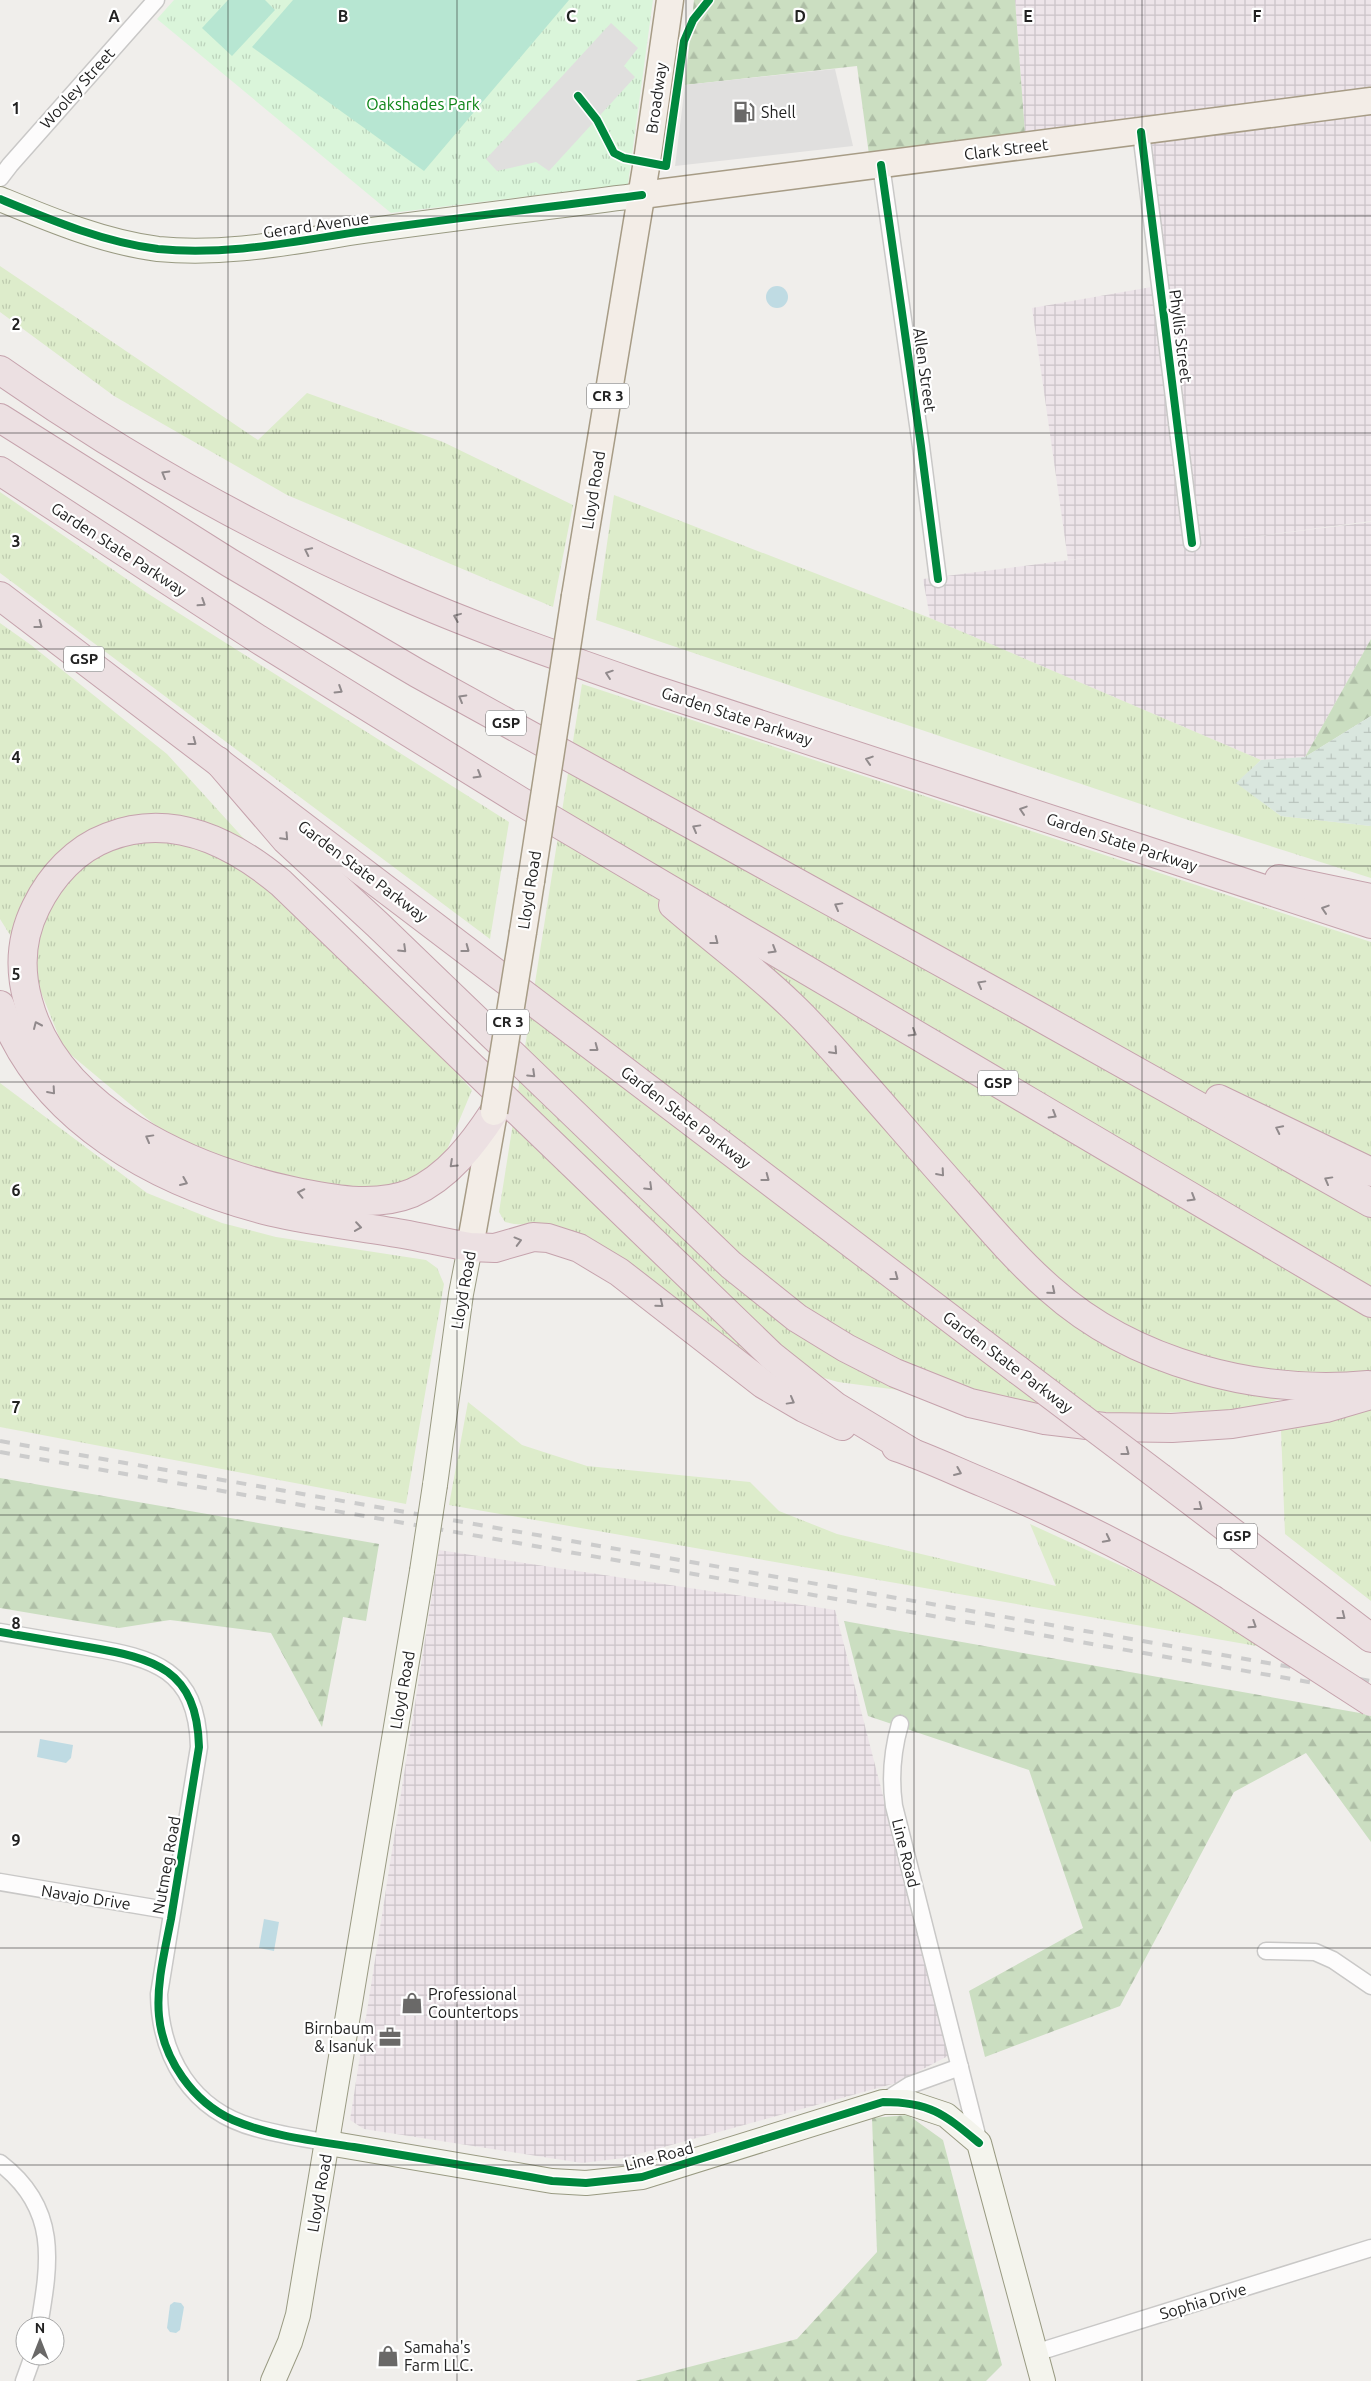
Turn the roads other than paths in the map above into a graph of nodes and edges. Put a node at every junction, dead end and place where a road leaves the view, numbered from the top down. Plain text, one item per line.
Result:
1 (156, 0) edge
2 (670, 0) edge
3 (1371, 101) edge
4 (1141, 132) junction
5 (881, 165) junction
6 (0, 178) edge
7 (642, 195) junction
8 (0, 199) edge
9 (0, 370) edge
10 (0, 418) edge
11 (0, 471) edge
12 (1192, 543) dead end
13 (938, 579) dead end
14 (0, 596) edge
15 (218, 761) junction
16 (625, 863) junction
17 (1186, 863) junction
18 (1371, 898) edge
19 (1371, 924) edge
20 (0, 1005) edge
21 (1024, 1008) junction
22 (494, 1112) junction
23 (1371, 1172) edge
24 (1371, 1203) edge
25 (470, 1247) junction
26 (1371, 1304) edge
27 (1371, 1384) edge
28 (1371, 1395) edge
29 (914, 1453) junction
30 (0, 1632) edge
31 (1371, 1638) edge
32 (1371, 1702) edge
33 (900, 1724) dead end
34 (0, 1882) edge
35 (172, 1911) junction
36 (1266, 1951) dead end
37 (1371, 1986) edge
38 (960, 2067) junction
39 (883, 2102) junction
40 (328, 2143) junction
41 (978, 2144) junction
42 (0, 2163) edge
43 (1371, 2248) edge
44 (42, 2316) edge
45 (1036, 2353) junction
46 (29, 2366) edge
47 (24, 2381) edge
48 (273, 2381) edge
49 (1043, 2381) edge

1 - 6 street, Wooley Street
2 - 7 main road, Broadway / CR 3
3 - 4 main road, Clark Street
4 - 5 main road, Clark Street
4 - 12 street, Phyllis Street
5 - 7 main road, Clark Street
5 - 13 street, Allen Street
7 - 8 street, Gerard Avenue
7 - 22 main road, Lloyd Road / CR 3, bridge
17 -> 9 highway, Garden State Parkway
21 -> 10 highway, GSP
11 -> 16 highway, Garden State Parkway / GSP
14 -> 15 highway, Garden State Parkway / GSP
15 -> 28 highway
15 -> 31 highway, Garden State Parkway / GSP, bridge
16 -> 26 highway, Garden State Parkway / GSP
16 -> 27 highway
17 - 18 highway
19 -> 17 highway, Garden State Parkway
20 -> 25 highway
23 -> 21 highway
24 -> 21 highway, GSP
22 - 25 main road, Lloyd Road / CR 3
22 -> 29 highway
25 -> 29 highway
25 - 40 street, Lloyd Road / CR 3, bridge
29 -> 32 highway, bridge
30 - 35 street, Nutmeg Road
33 - 38 street, Line Road
34 - 35 street, Navajo Drive
35 - 40 street, Nutmeg Road
36 - 37 street
38 - 39 street, Line Road
38 - 41 street, Line Road
39 - 40 street, Line Road
39 - 41 street, Line Road
40 - 48 street, Lloyd Road / CR 3
41 - 45 street, Line Road
42 - 44 street
43 - 45 street, Sophia Drive
45 - 49 street, Line Road
46 - 47 street

